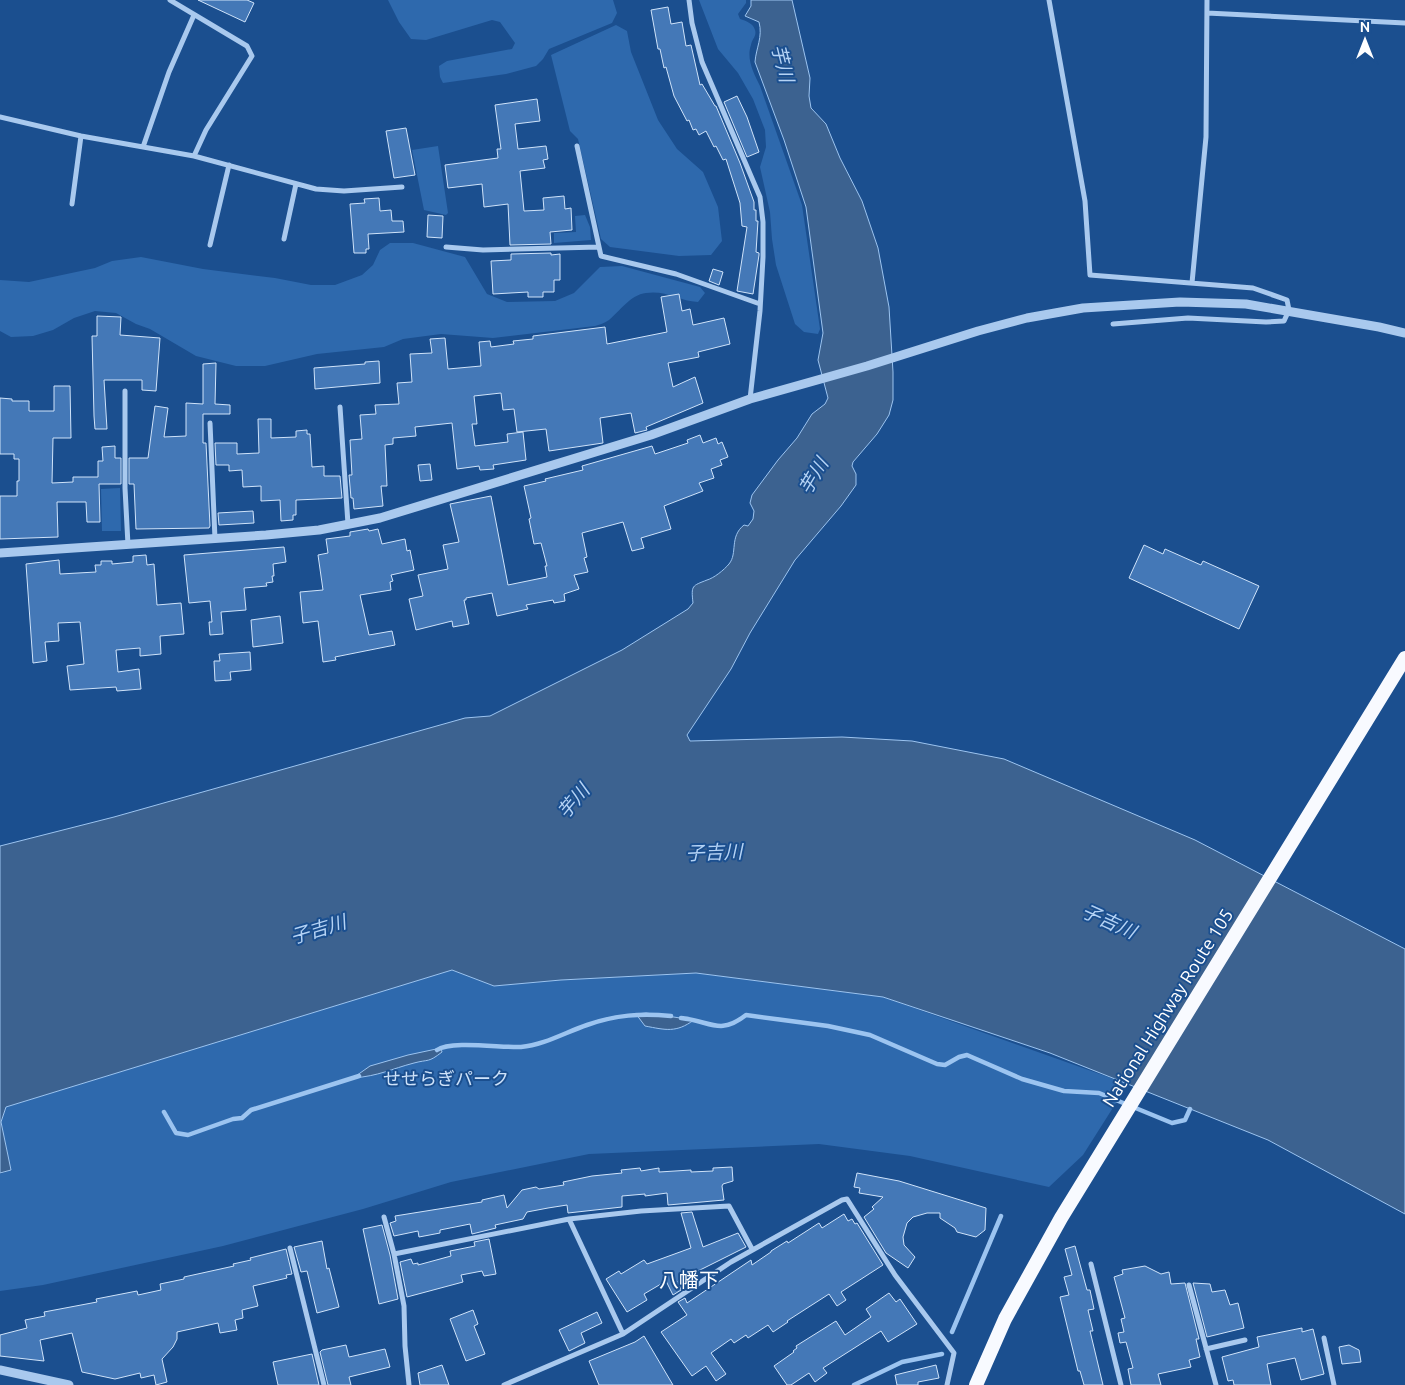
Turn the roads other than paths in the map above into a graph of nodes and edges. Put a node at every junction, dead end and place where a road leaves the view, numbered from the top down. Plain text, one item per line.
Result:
1 (170, 0) edge
2 (688, 0) edge
3 (1049, 0) edge
4 (1207, 0) edge
5 (1207, 13) junction
6 (194, 14) junction
7 (1405, 23) edge
8 (0, 117) edge
9 (81, 136) junction
10 (577, 146) dead end
11 (143, 147) junction
12 (194, 156) junction
13 (229, 165) junction
14 (296, 184) junction
15 (402, 187) dead end
16 (72, 204) dead end
17 (284, 239) dead end
18 (210, 245) dead end
19 (446, 247) dead end
20 (599, 247) junction
21 (1192, 283) junction
22 (760, 304) junction
23 (1289, 310) junction
24 (1113, 324) dead end
25 (1405, 333) edge
26 (125, 391) dead end
27 (750, 399) junction
28 (340, 407) dead end
29 (210, 423) dead end
30 (348, 524) junction
31 (215, 540) junction
32 (128, 545) junction
33 (0, 553) edge
34 (1405, 658) edge
35 (384, 1217) dead end
36 (569, 1219) junction
37 (290, 1248) dead end
38 (752, 1249) junction
39 (394, 1254) junction
40 (1090, 1264) dead end
41 (1189, 1284) dead end
42 (623, 1334) junction
43 (1324, 1338) dead end
44 (1245, 1340) dead end
45 (1206, 1349) junction
46 (0, 1370) edge
47 (69, 1385) edge
48 (324, 1385) edge
49 (409, 1385) edge
50 (504, 1385) edge
51 (948, 1385) edge
52 (976, 1385) edge
53 (1121, 1385) edge
54 (1216, 1385) edge
55 (1334, 1385) edge

1 - 6 street
2 - 22 street
3 - 21 street
4 - 5 street
5 - 7 street
5 - 21 street
6 - 11 street
6 - 12 street
8 - 9 street
9 - 11 street
9 - 16 street
10 - 20 street
11 - 12 street
12 - 13 street
13 - 14 street
13 - 18 street
14 - 15 street
14 - 17 street
19 - 20 street
20 - 22 street
21 - 23 street
22 - 27 street
23 - 24 street
23 - 25 street
23 - 27 street
26 - 32 street
27 - 30 street
28 - 30 street
29 - 31 street
30 - 31 street
31 - 32 street
32 - 33 street
34 - 52 highway, National Highway Route 105
35 - 39 street
36 - 38 street
36 - 39 street
36 - 42 street
37 - 48 street
38 - 42 street
38 - 51 street
39 - 49 street
40 - 53 street
41 - 45 street
42 - 50 street
43 - 55 street
44 - 45 street
45 - 54 street
46 - 47 street

